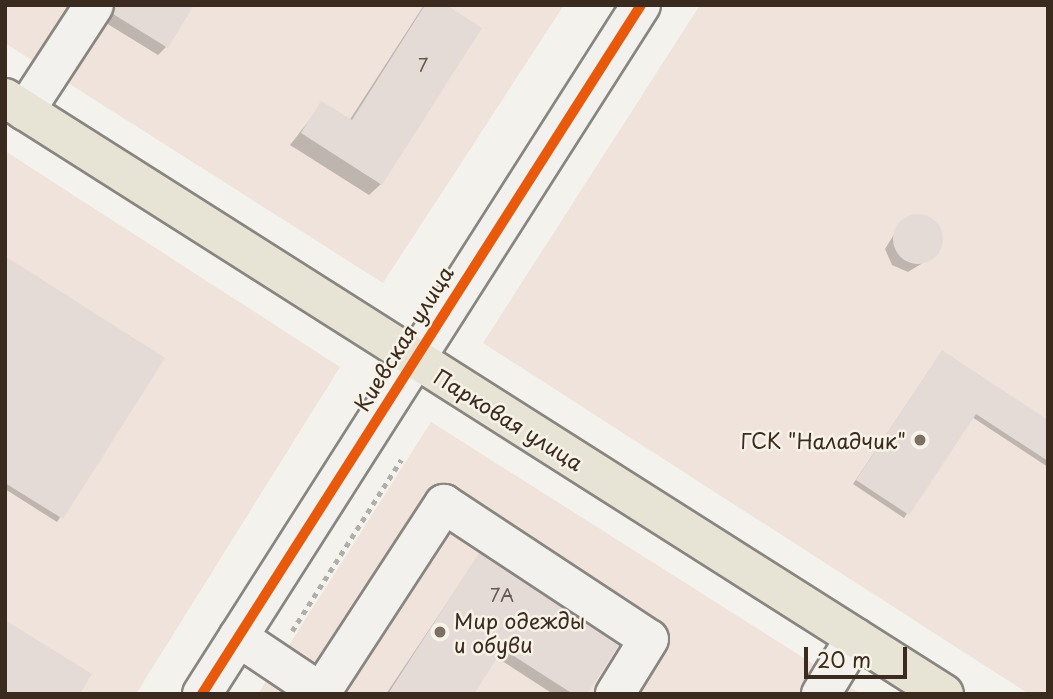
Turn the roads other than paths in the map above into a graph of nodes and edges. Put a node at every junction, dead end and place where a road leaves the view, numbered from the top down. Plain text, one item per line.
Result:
1 (94, 5) edge
2 (641, 5) edge
3 (15, 104) edge
4 (413, 358) junction
5 (238, 637) junction
6 (855, 638) junction
7 (321, 692) edge
8 (202, 694) edge
9 (615, 694) edge
10 (821, 694) edge
11 (944, 694) edge

1 - 3 street
2 - 4 street, Киевская улица
3 - 4 main road, Парковая улица
4 - 5 street, Киевская улица
4 - 6 main road, Парковая улица
5 - 7 street
5 - 8 street, Киевская улица
6 - 10 street
6 - 11 main road, Парковая улица
7 - 9 street

